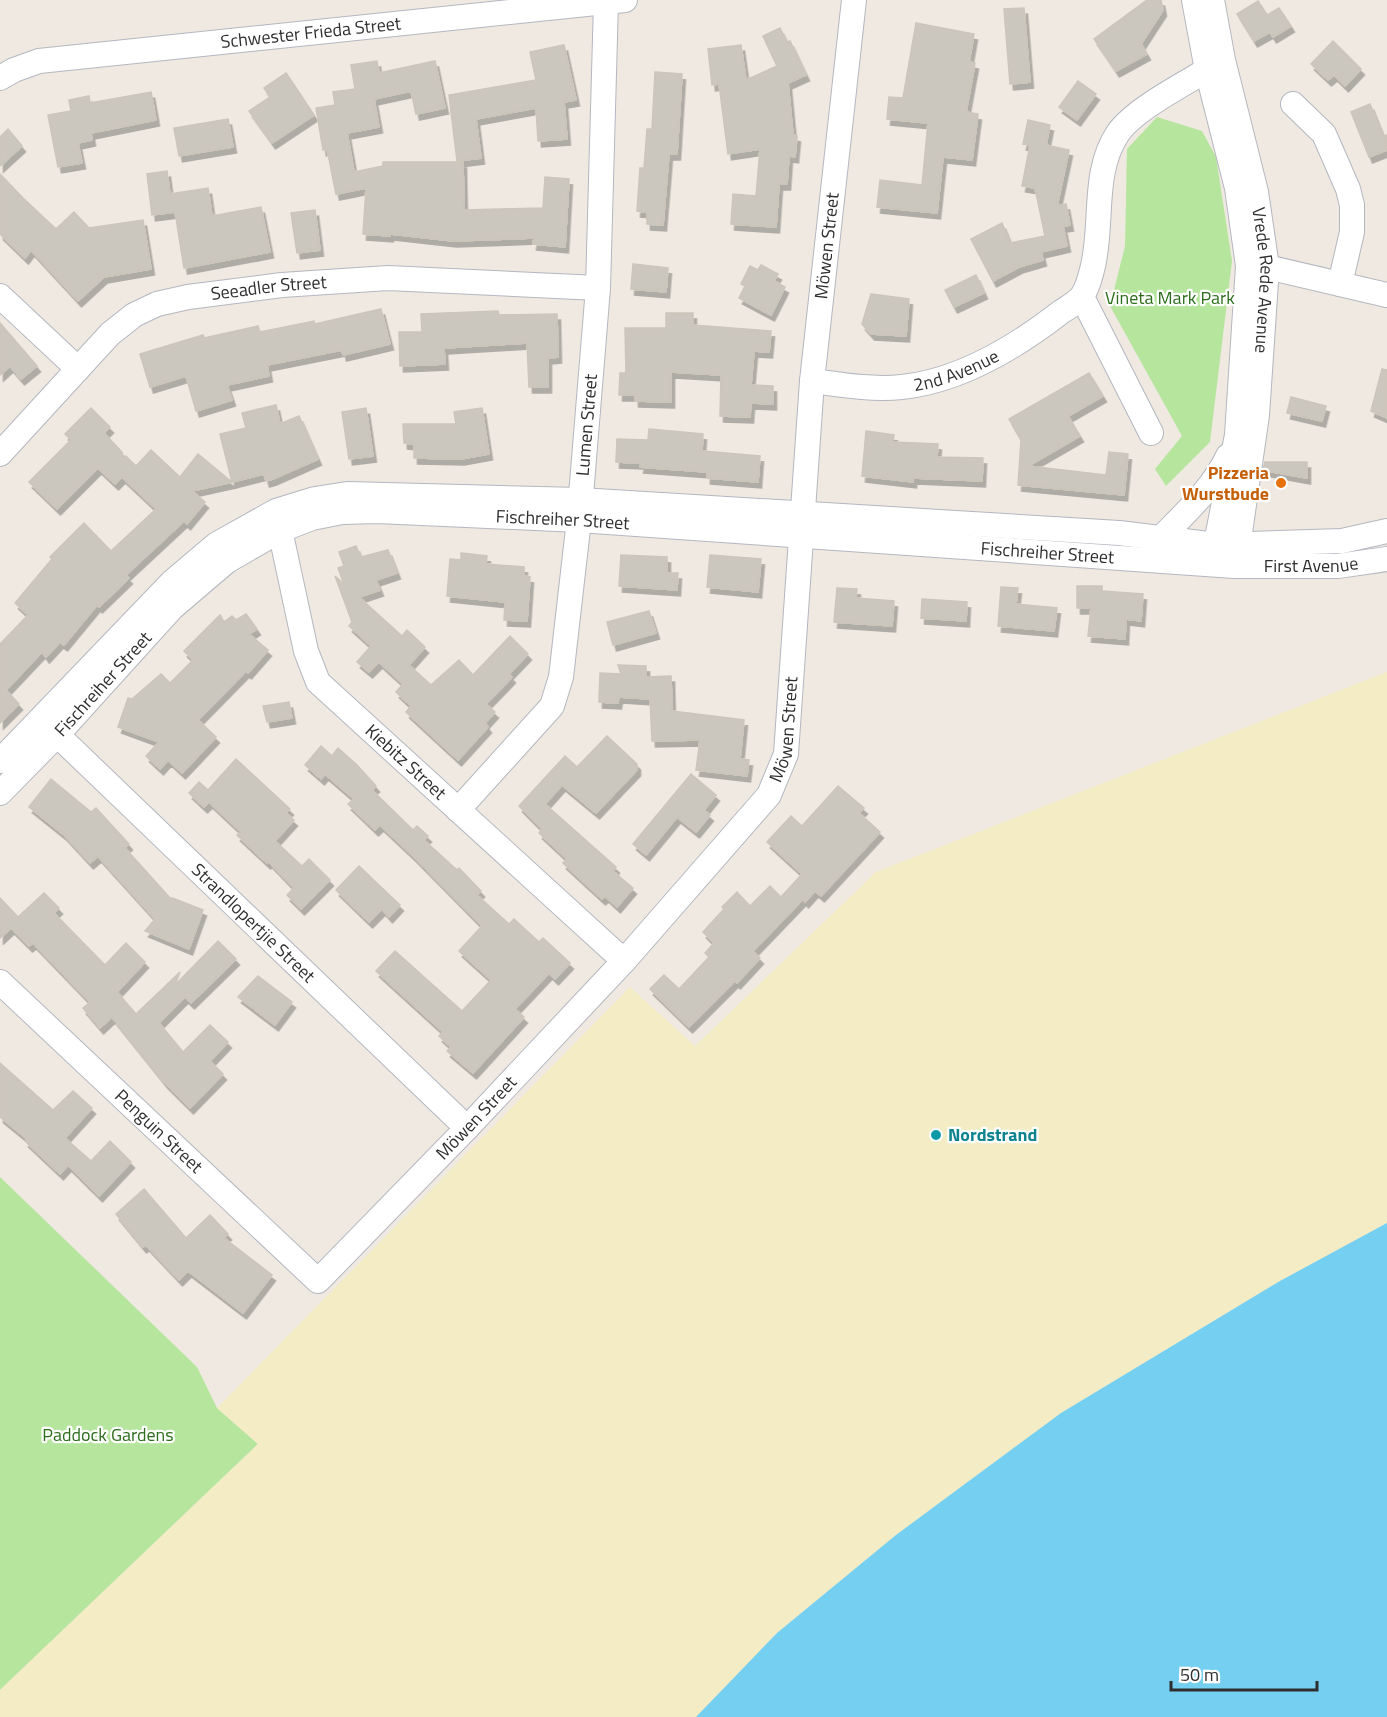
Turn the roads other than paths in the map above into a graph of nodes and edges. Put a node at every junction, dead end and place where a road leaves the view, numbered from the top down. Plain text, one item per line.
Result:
1 (854, 0) edge
2 (1194, 0) edge
3 (1212, 0) edge
4 (616, 1) edge
5 (1207, 70) junction
6 (0, 78) edge
7 (1293, 104) dead end
8 (1258, 267) junction
9 (1340, 284) junction
10 (597, 288) junction
11 (1387, 295) edge
12 (0, 296) edge
13 (1082, 297) junction
14 (78, 369) junction
15 (812, 381) junction
16 (1151, 433) dead end
17 (1237, 435) junction
18 (0, 454) edge
19 (580, 510) junction
20 (278, 520) junction
21 (801, 524) junction
22 (1387, 531) edge
23 (1162, 537) junction
24 (1226, 556) junction
25 (1387, 559) edge
26 (49, 727) junction
27 (0, 761) edge
28 (0, 793) edge
29 (458, 810) junction
30 (624, 961) junction
31 (0, 982) edge
32 (467, 1128) junction
33 (318, 1281) joint

1 - 15 street, Möwen Street
2 - 5 street, Vrede Rede Avenue
3 - 8 street, Vrede Rede Avenue
4 - 6 street, Schwester Frieda Street
4 - 10 street, Lumen Street
5 - 8 street, Vrede Rede Avenue
5 - 13 street
7 - 9 street
8 - 9 street
8 - 17 street, Vrede Rede Avenue
8 - 24 street, Vrede Rede Avenue
9 - 11 street
10 - 14 street, Seeadler Street
10 - 19 street, Lumen Street
12 - 14 street
13 - 15 street, 2nd Avenue
13 - 16 street
14 - 18 street, Seeadler Street
15 - 21 street, Möwen Street
17 - 23 street
17 - 24 street, Vrede Rede Avenue
19 - 20 street, Fischreiher Street
19 - 21 street, Fischreiher Street
19 - 29 street, Lumen Street
20 - 26 street, Fischreiher Street
20 - 29 street, Kiebitz Street
21 - 23 street, Fischreiher Street
21 - 24 street, Fischreiher Street
21 - 30 street, Möwen Street
22 - 24 street, First Avenue
23 - 24 street, Fischreiher Street
24 - 25 street, First Avenue
26 - 27 street, Fischreiher Street
26 - 28 street, Fischreiher Street
26 - 32 street, Strandlopertjie Street
29 - 30 street, Kiebitz Street
30 - 32 street, Möwen Street
31 - 33 street, Penguin Street
32 - 33 street, Möwen Street

